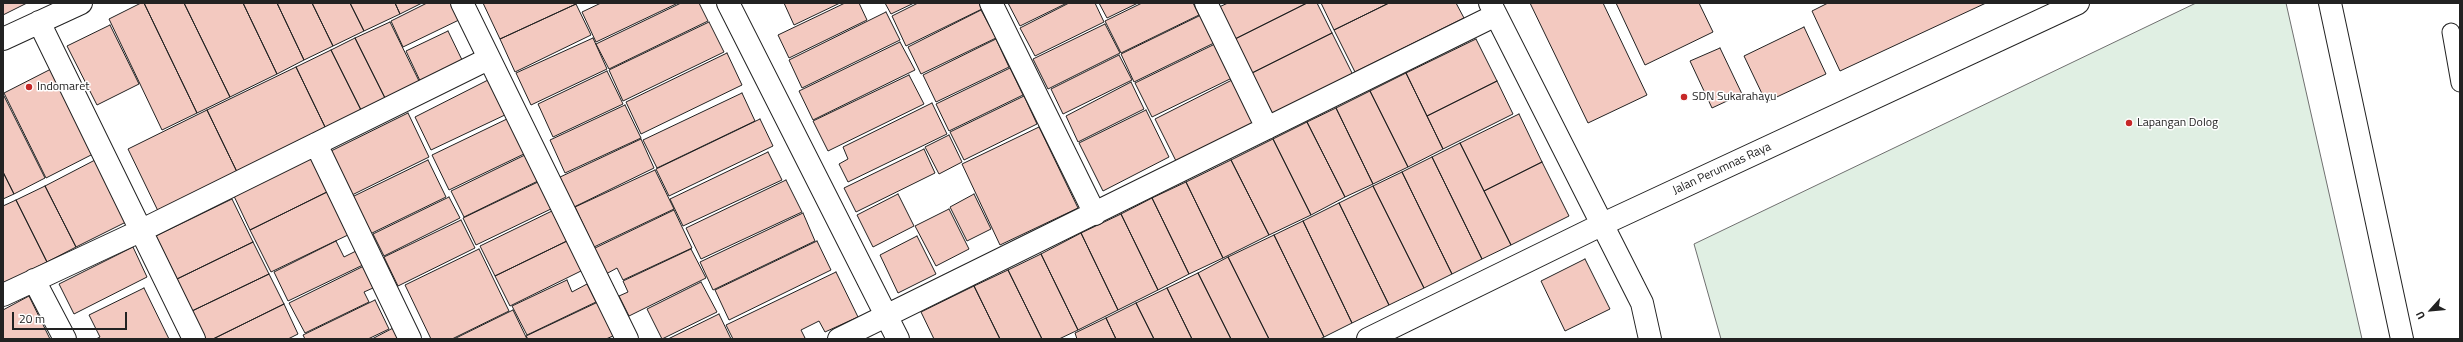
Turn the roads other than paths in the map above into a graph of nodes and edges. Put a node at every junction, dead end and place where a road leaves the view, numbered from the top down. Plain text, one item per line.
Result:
1 (81, 3) edge
2 (462, 3) edge
3 (728, 3) edge
4 (991, 3) edge
5 (1206, 3) edge
6 (2078, 3) edge
7 (2330, 3) edge
8 (58, 8) edge
9 (1493, 9) edge
10 (39, 22) junction
11 (2451, 32) dead end
12 (3, 39) edge
13 (488, 59) junction
14 (2460, 83) edge
15 (1268, 128) junction
16 (316, 144) junction
17 (1095, 214) junction
18 (1603, 224) junction
19 (140, 231) junction
20 (34, 280) junction
21 (3, 296) edge
22 (886, 317) junction
23 (65, 339) edge
24 (194, 339) edge
25 (410, 339) edge
26 (627, 339) edge
27 (839, 339) edge
28 (898, 339) edge
29 (1368, 339) edge
30 (1650, 339) edge
31 (2402, 339) edge

1 - 8 street
2 - 13 street
3 - 22 street
4 - 17 street
5 - 15 street
6 - 18 street, Jalan Perumnas Raya
7 - 31 street
8 - 10 street
9 - 15 street
9 - 18 street
10 - 12 street
10 - 19 street
11 - 14 lane
13 - 16 street
13 - 26 street
15 - 17 street
16 - 19 street
16 - 25 street
17 - 22 street
18 - 29 street, Jalan Perumnas Raya
18 - 30 street
19 - 20 street
19 - 24 street
20 - 21 street
20 - 23 street
22 - 27 street
22 - 28 street

